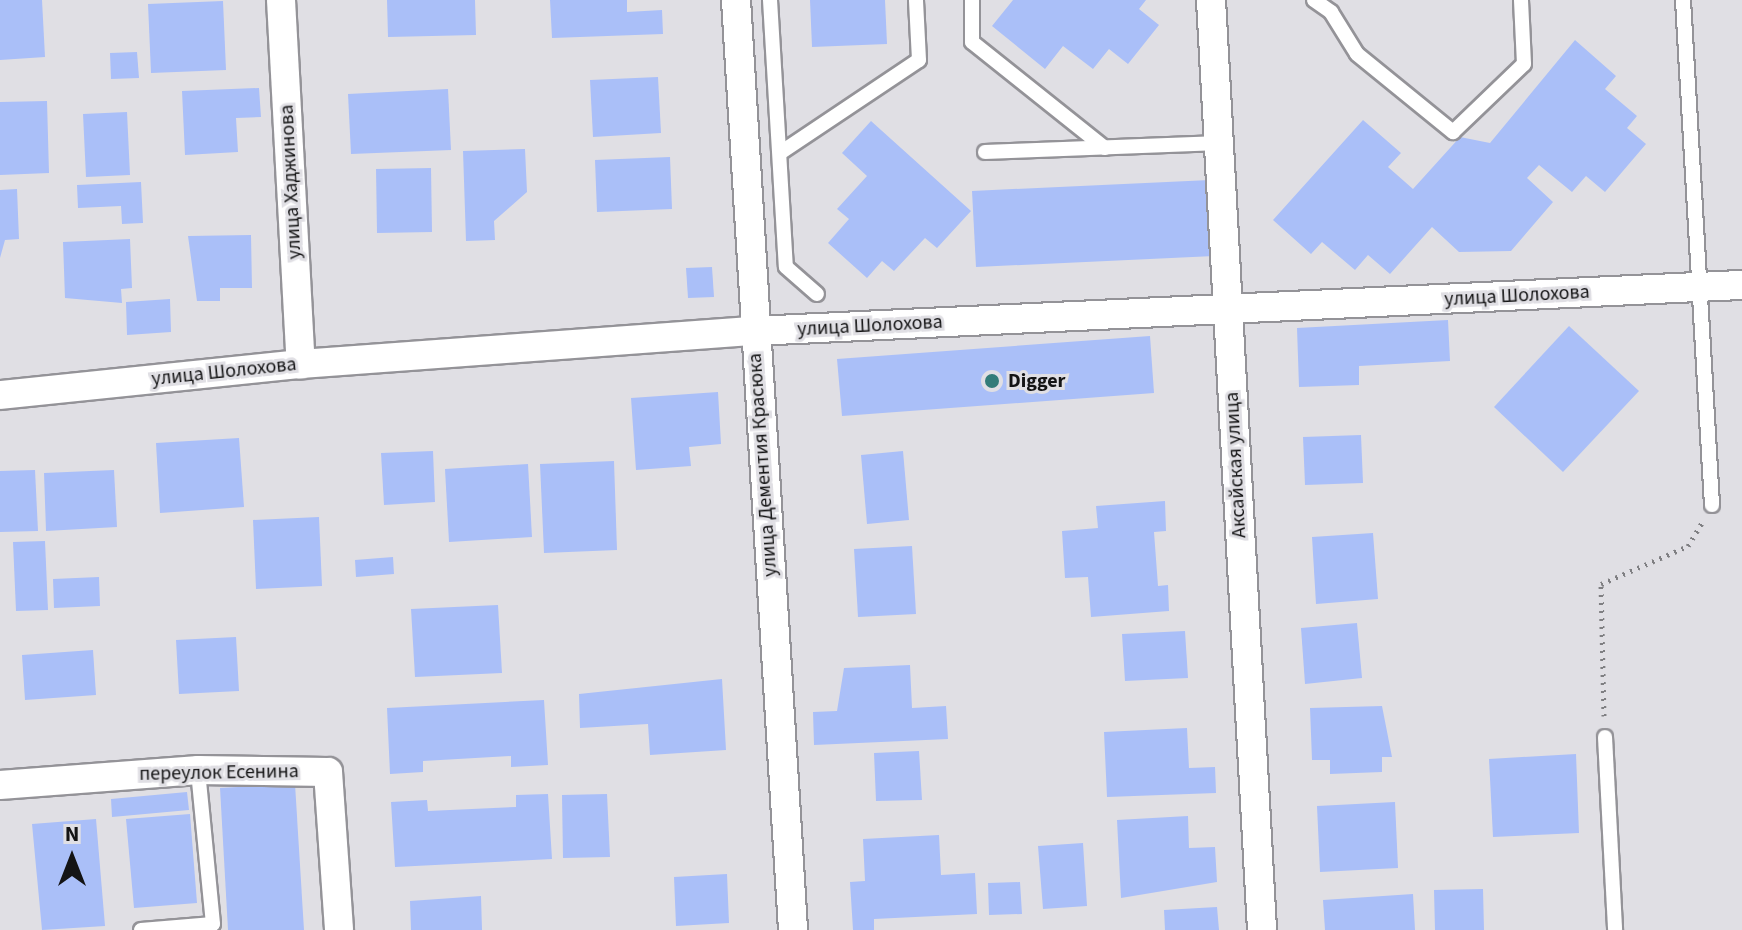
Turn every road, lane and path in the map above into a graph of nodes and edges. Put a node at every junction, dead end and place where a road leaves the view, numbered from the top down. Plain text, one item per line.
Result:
1 (281, 0) edge
2 (736, 0) edge
3 (770, 0) edge
4 (916, 0) edge
5 (972, 0) edge
6 (1211, 0) edge
7 (1314, 0) edge
8 (1341, 0) edge
9 (1521, 0) edge
10 (1683, 0) edge
11 (1331, 12) junction
12 (1220, 143) junction
13 (1105, 148) junction
14 (985, 152) dead end
15 (780, 153) junction
16 (1742, 285) edge
17 (1702, 286) junction
18 (817, 294) dead end
19 (1227, 310) junction
20 (754, 331) junction
21 (301, 364) junction
22 (0, 395) edge
23 (1712, 505) joint
24 (1605, 737) joint
25 (198, 770) junction
26 (0, 785) edge
27 (141, 930) edge
28 (339, 930) edge
29 (793, 930) edge
30 (1262, 930) edge
31 (1615, 930) edge

1 - 21 street, улица Хаджинова
2 - 20 street, улица Дементия Красюка
3 - 15 lane
4 - 15 lane
5 - 13 lane
6 - 12 street, Аксайская улица
7 - 11 lane
8 - 11 lane
9 - 11 lane
10 - 17 lane
12 - 13 lane
12 - 19 street, Аксайская улица
13 - 14 lane
15 - 18 lane
16 - 17 street, улица Шолохова
17 - 19 street, улица Шолохова
17 - 23 lane
19 - 20 street, улица Шолохова
19 - 30 street, Аксайская улица
20 - 21 street, улица Шолохова
20 - 29 street, улица Дементия Красюка
21 - 22 street, улица Шолохова
23 - 24 path
24 - 31 lane
25 - 26 street, переулок Есенина
25 - 27 lane
25 - 28 street, переулок Есенина

